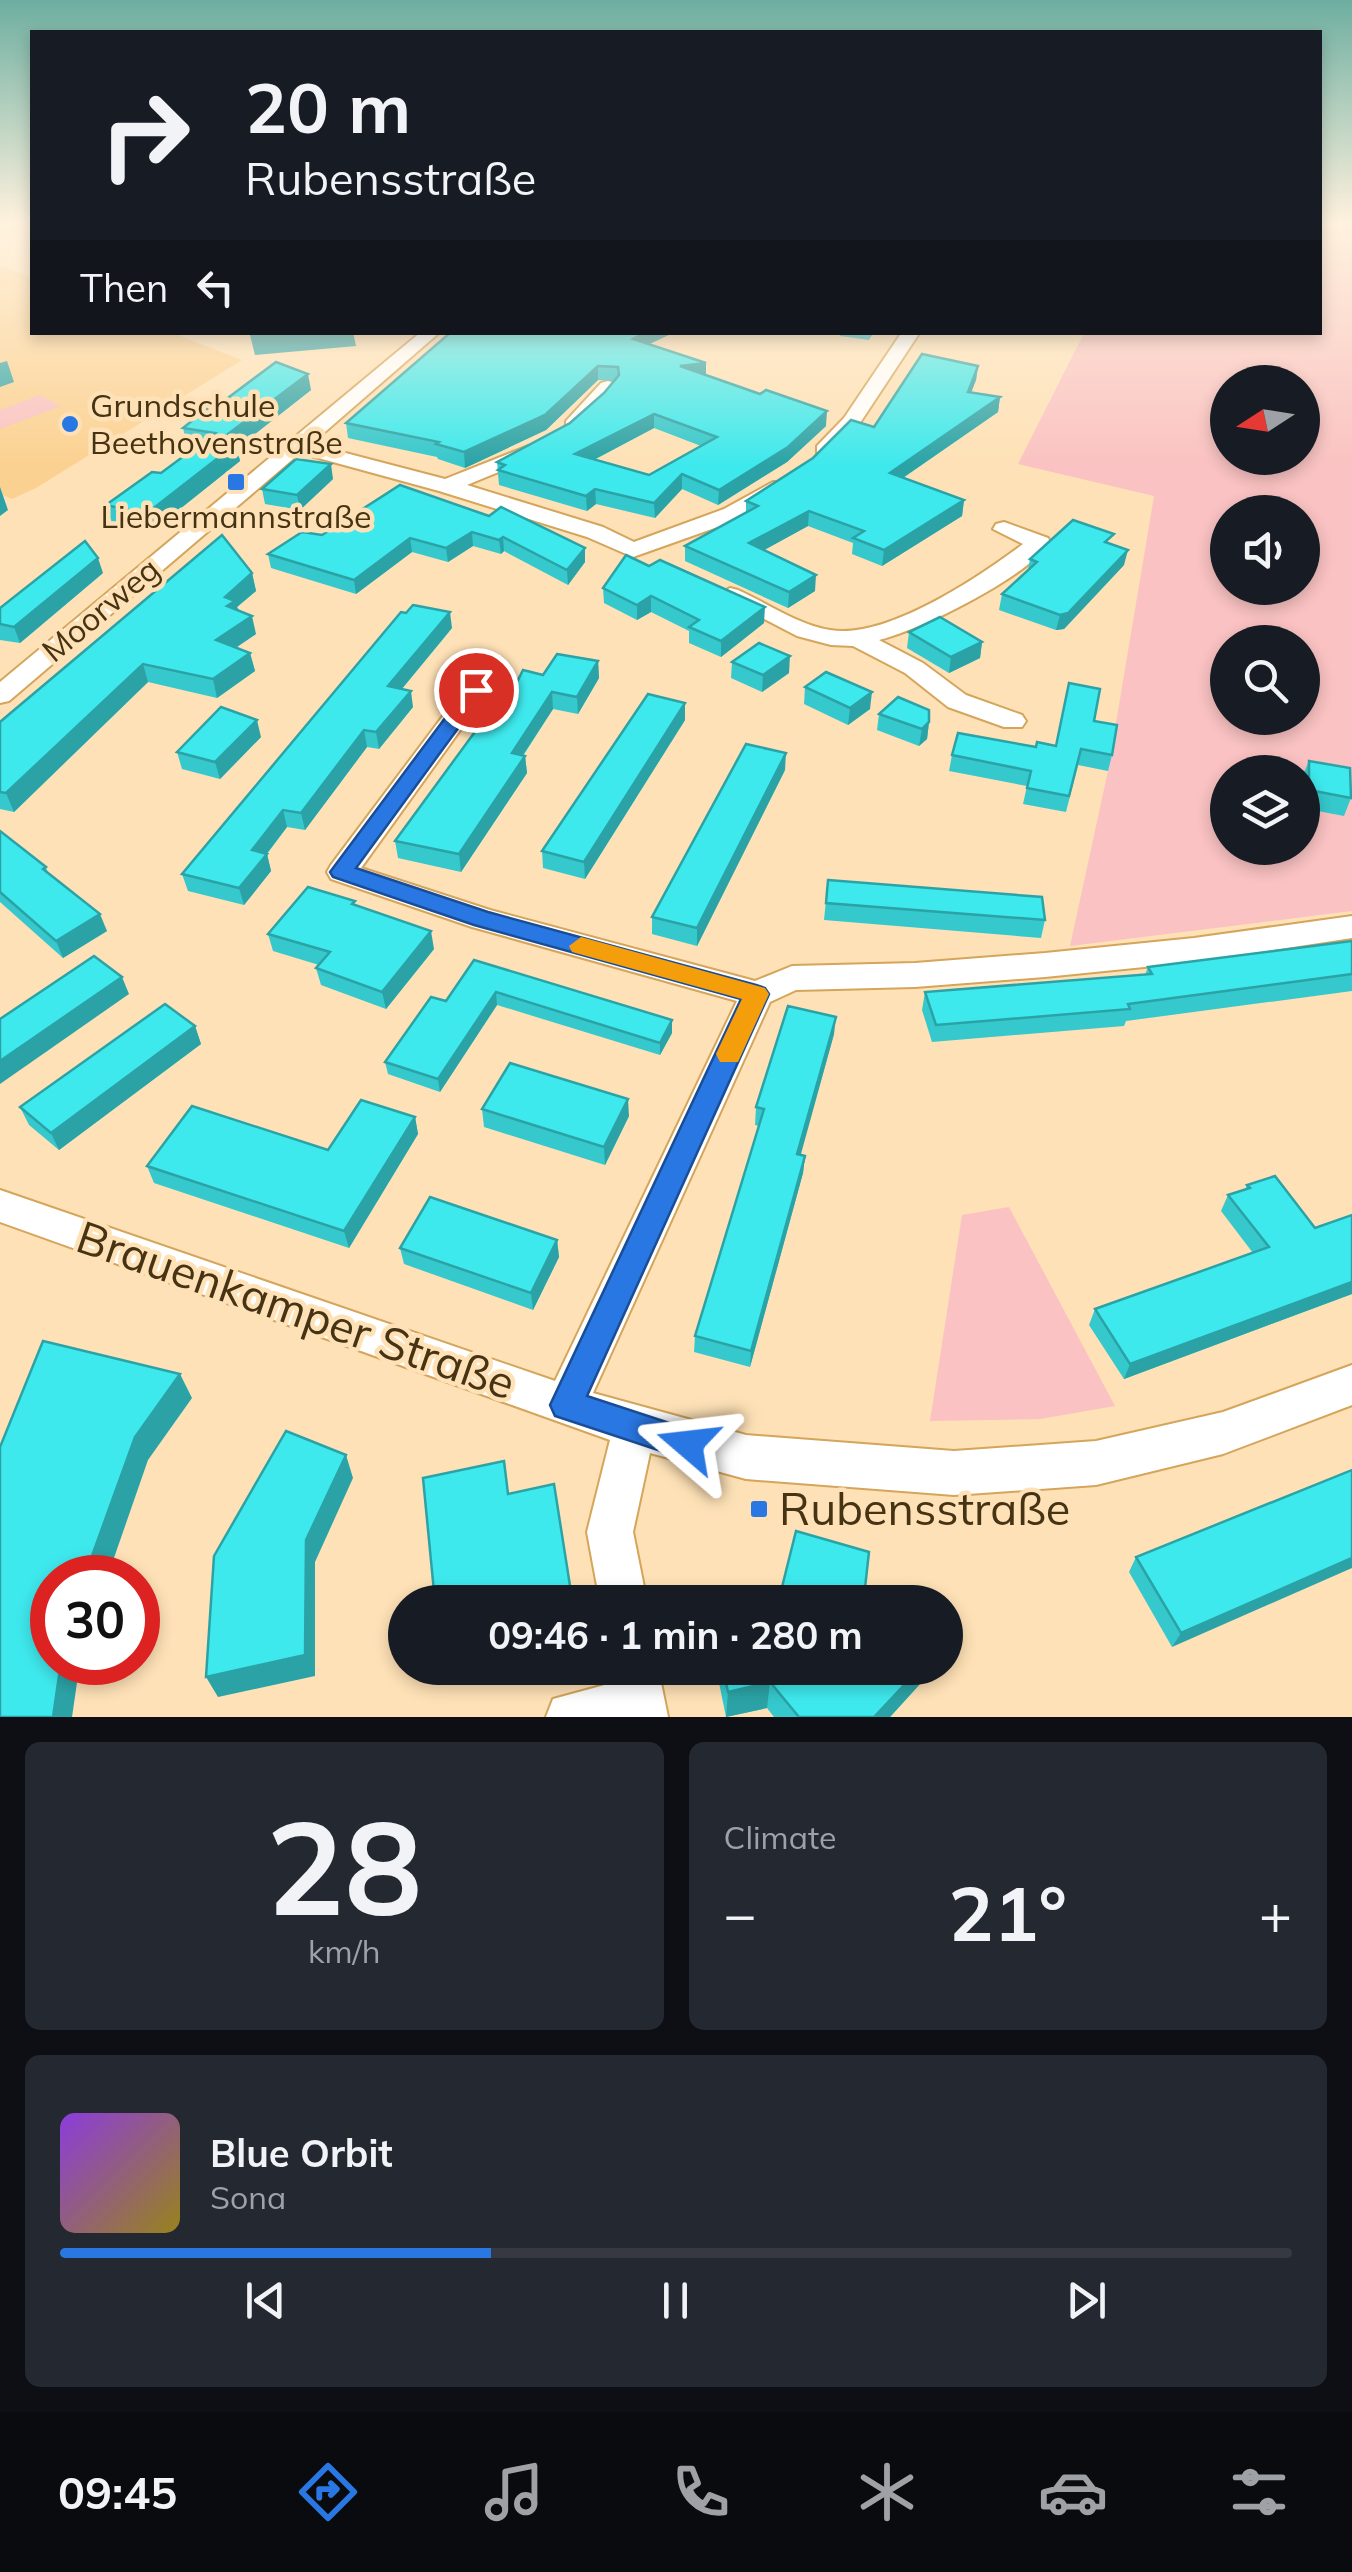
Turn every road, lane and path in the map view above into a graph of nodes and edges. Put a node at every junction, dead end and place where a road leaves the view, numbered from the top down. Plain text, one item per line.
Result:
1 (428, 335) edge
2 (909, 335) edge
3 (608, 387) edge
4 (296, 446) junction
5 (447, 486) junction
6 (1004, 529) dead end
7 (633, 550) junction
8 (663, 564) edge
9 (711, 587) edge
10 (859, 639) junction
11 (476, 690) dead end
12 (0, 695) edge
13 (1013, 720) dead end
14 (1352, 927) edge
15 (756, 994) junction
16 (0, 1206) edge
17 (1352, 1385) edge
18 (566, 1405) junction
19 (634, 1428) junction
20 (620, 1585) edge
21 (639, 1696) edge
22 (571, 1717) edge

1 - 4 street, Moorweg
2 - 7 street
3 - 5 street
4 - 5 street
4 - 12 street, Moorweg
5 - 7 street
6 - 10 street
7 - 8 street
9 - 10 street
10 - 13 street
11 - 15 street
14 - 15 street
15 - 18 street
16 - 18 street, Brauenkamper Straße
17 - 19 street, Brauenkamper Straße
18 - 19 street, Brauenkamper Straße
19 - 20 street
21 - 22 street

